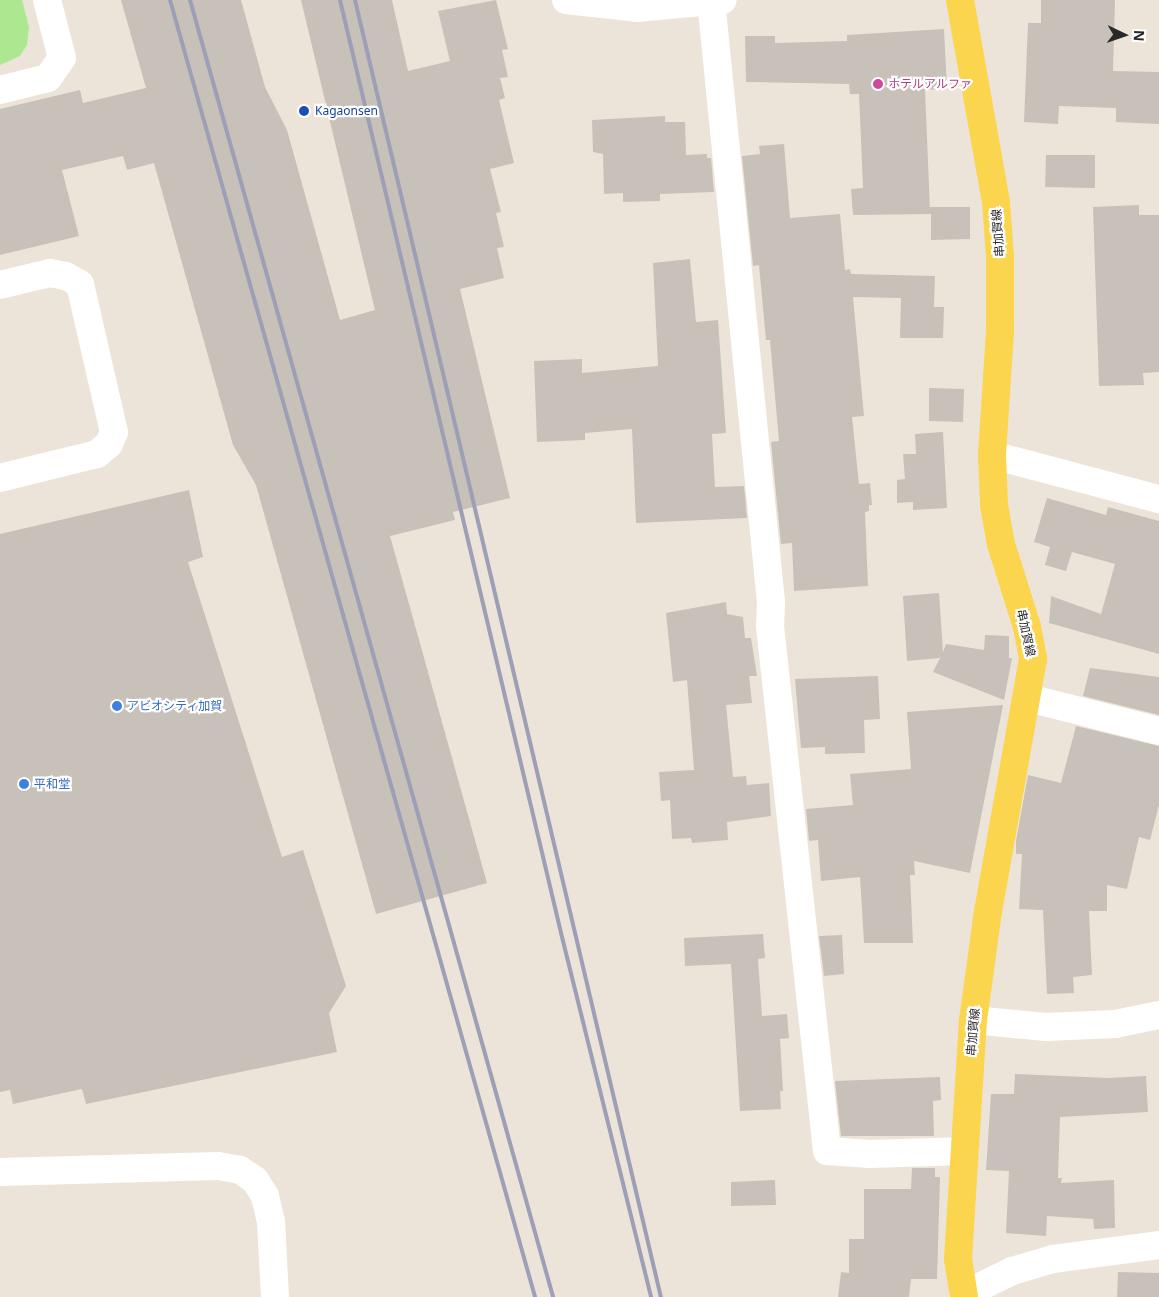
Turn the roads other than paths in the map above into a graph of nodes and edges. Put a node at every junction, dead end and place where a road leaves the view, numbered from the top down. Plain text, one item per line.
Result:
1 (47, 0) edge
2 (566, 0) edge
3 (711, 0) edge
4 (723, 0) edge
5 (960, 0) edge
6 (0, 90) edge
7 (0, 285) edge
8 (992, 455) junction
9 (0, 478) edge
10 (1159, 499) edge
11 (1028, 698) junction
12 (1159, 731) edge
13 (1159, 1015) edge
14 (974, 1020) junction
15 (965, 1150) junction
16 (0, 1172) edge
17 (1159, 1245) edge
18 (964, 1296) edge
19 (274, 1297) edge

1 - 6 street
2 - 3 street
3 - 4 street
3 - 15 street
5 - 8 main road, 串加賀線
7 - 9 street
8 - 10 street
8 - 11 main road, 串加賀線
11 - 12 street
11 - 14 main road, 串加賀線
13 - 14 street
14 - 15 main road, 串加賀線
15 - 18 main road, 串加賀線
16 - 19 street
17 - 18 street

